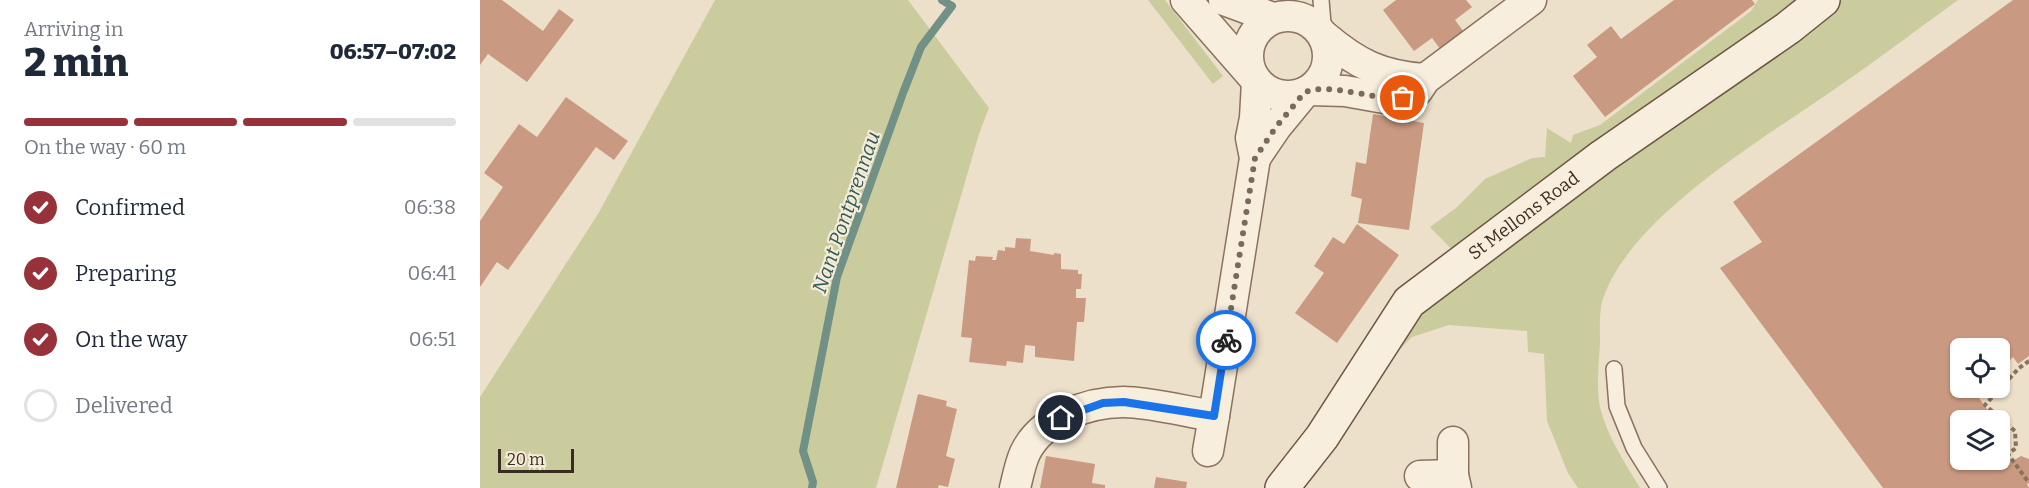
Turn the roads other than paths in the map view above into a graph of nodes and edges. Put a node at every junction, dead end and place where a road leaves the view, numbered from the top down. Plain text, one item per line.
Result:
1 (1186, 0) edge
2 (1224, 0) edge
3 (1321, 0) edge
4 (1531, 0) edge
5 (1823, 0) edge
6 (1275, 9) edge
7 (1324, 36) junction
8 (1425, 79) junction
9 (1256, 80) junction
10 (1307, 91) junction
11 (1255, 158) junction
12 (1614, 369) dead end
13 (1214, 416) junction
14 (1453, 442) dead end
15 (1208, 451) dead end
16 (1420, 476) dead end
17 (1455, 481) edge
18 (1015, 488) edge
19 (1282, 488) edge
20 (1659, 488) edge

1 - 9 street
2 - 6 street
3 - 7 lane
4 - 8 street
5 - 19 main road, St Mellons Road
6 - 7 street
6 - 9 street
7 - 8 street
7 - 10 street
8 - 10 street
9 - 10 street
9 - 11 street
10 - 11 street
11 - 13 street
12 - 20 lane
13 - 15 street
13 - 18 street
14 - 17 street
16 - 17 street

